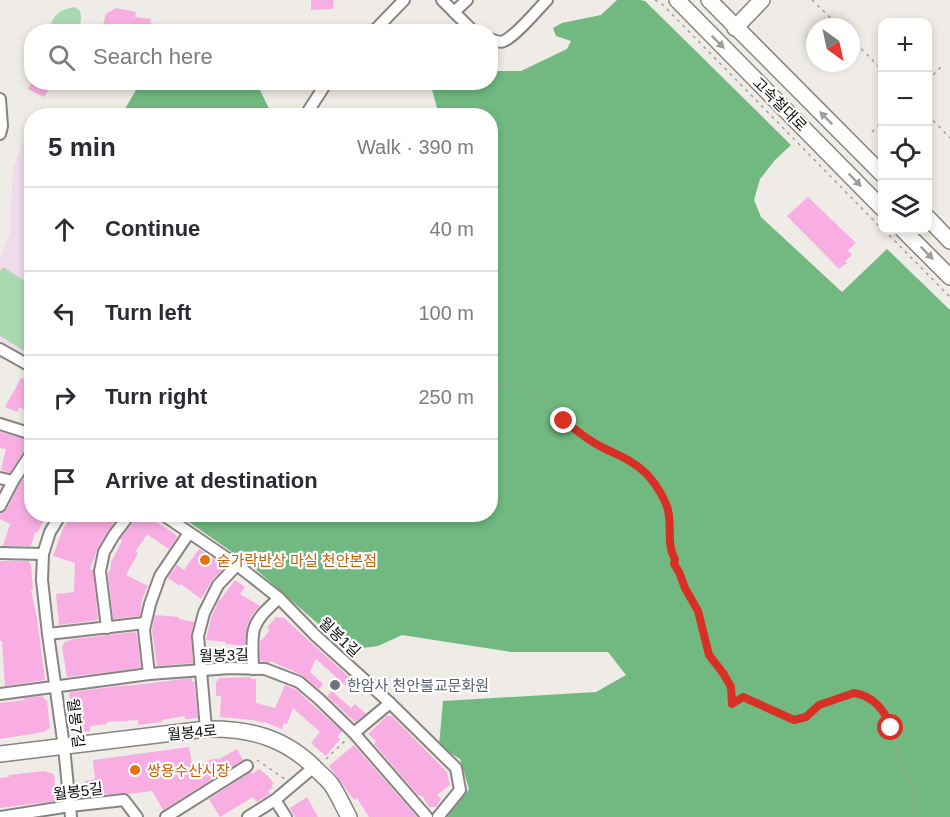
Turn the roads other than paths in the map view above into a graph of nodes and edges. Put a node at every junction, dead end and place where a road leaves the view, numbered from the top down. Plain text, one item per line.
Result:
1 (404, 0) edge
2 (442, 0) edge
3 (467, 0) edge
4 (547, 0) edge
5 (677, 0) edge
6 (709, 0) edge
7 (762, 0) edge
8 (454, 12) junction
9 (381, 24) edge
10 (466, 24) edge
11 (735, 28) junction
12 (498, 42) edge
13 (322, 90) edge
14 (0, 99) edge
15 (310, 108) edge
16 (0, 134) edge
17 (878, 170) edge
18 (878, 204) edge
19 (932, 223) edge
20 (907, 234) edge
21 (950, 241) edge
22 (950, 277) edge
23 (0, 349) edge
24 (24, 362) edge
25 (0, 424) edge
26 (24, 432) edge
27 (24, 464) edge
28 (0, 478) edge
29 (13, 481) junction
30 (0, 506) edge
31 (56, 522) edge
32 (124, 522) edge
33 (173, 522) edge
34 (189, 533) junction
35 (0, 553) edge
36 (43, 554) junction
37 (237, 566) junction
38 (279, 598) junction
39 (146, 623) junction
40 (107, 628) junction
41 (48, 634) junction
42 (253, 669) junction
43 (200, 671) junction
44 (149, 674) junction
45 (56, 687) junction
46 (0, 694) edge
47 (390, 703) junction
48 (206, 729) junction
49 (354, 733) junction
50 (64, 747) junction
51 (0, 754) edge
52 (320, 763) junction
53 (247, 766) road end
54 (275, 800) junction
55 (70, 812) edge
56 (15, 816) edge
57 (0, 817) edge
58 (137, 817) edge
59 (166, 817) edge
60 (248, 817) edge
61 (286, 817) edge
62 (349, 817) edge
63 (427, 817) edge
64 (438, 817) edge

1 - 9 street
2 - 8 street
3 - 8 street
4 - 12 street
5 -> 18 main road, 고속철대로
6 - 11 main road, 고속철대로
7 - 11 main road
8 - 10 street
17 -> 11 main road, 고속철대로
13 - 15 street
14 - 16 street
19 - 21 main road
20 -> 22 main road
23 - 24 street
25 - 26 street
27 - 29 street
28 - 29 street
29 - 30 street
31 - 36 street, 월봉7길
32 - 40 street
33 - 34 street, 월봉1길
34 - 37 street, 월봉1길
34 - 39 street
35 - 36 street
36 - 41 street, 월봉7길
37 - 38 street, 월봉1길
37 - 43 street
38 - 42 street
38 - 47 street, 월봉1길
39 - 40 street
39 - 44 street
40 - 41 street
41 - 45 street, 월봉7길
42 - 43 street, 월봉3길
42 - 49 street, 월봉3길
43 - 44 street, 월봉3길
43 - 48 street
44 - 45 street, 월봉3길
45 - 46 street, 월봉3길
45 - 50 street, 월봉7길
47 - 49 street
47 - 64 street, 월봉1길
48 - 50 main road, 월봉4로
48 - 52 main road, 월봉4로
49 - 63 street, 월봉3길
50 - 51 main road, 월봉4로
50 - 55 street, 월봉7길
52 - 54 street
52 - 62 main road, 월봉4로
53 - 59 street
54 - 60 street
54 - 61 street
55 - 56 street, 월봉5길
55 - 58 street, 월봉5길
56 - 57 street, 월봉5길

